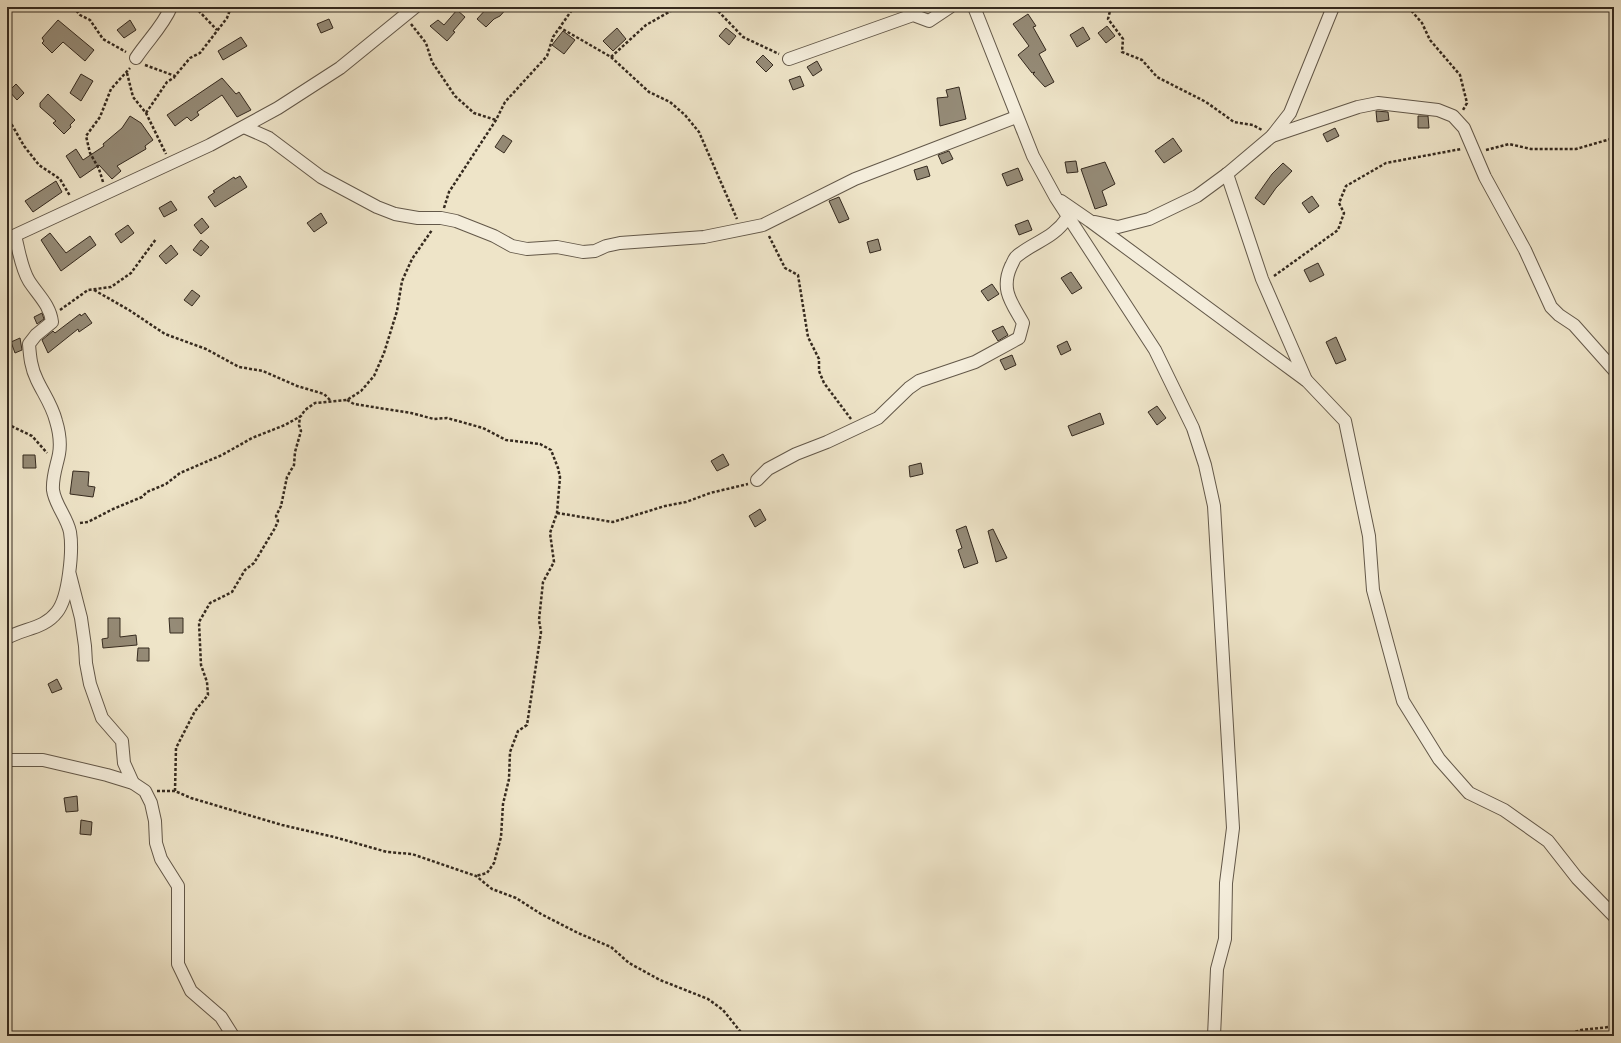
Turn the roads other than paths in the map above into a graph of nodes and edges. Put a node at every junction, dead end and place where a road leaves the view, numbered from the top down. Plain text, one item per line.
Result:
1 (171, 7) edge
2 (415, 7) edge
3 (950, 7) edge
4 (974, 7) edge
5 (1333, 7) edge
6 (136, 58) road end
7 (790, 59) road end
8 (1016, 117) junction
9 (244, 126) junction
10 (1272, 136) junction
11 (1227, 174) junction
12 (1056, 198) junction
13 (1068, 217) junction
14 (1090, 220) junction
15 (11, 237) edge
16 (1614, 370) edge
17 (1307, 381) junction
18 (757, 480) road end
19 (69, 568) junction
20 (7, 638) edge
21 (7, 760) edge
22 (133, 783) junction
23 (1614, 916) edge
24 (233, 1036) edge
25 (1214, 1036) edge

1 - 6 street
2 - 9 street
3 - 7 street
4 - 8 street
5 - 10 street
8 - 9 street
8 - 12 street
9 - 15 street
10 - 11 street
10 - 16 street
11 - 14 street
11 - 17 street
12 - 13 street
12 - 14 street
13 - 18 street
13 - 25 street
14 - 17 street
15 - 19 street
17 - 23 street
19 - 20 street
19 - 22 street
21 - 22 street
22 - 24 street

